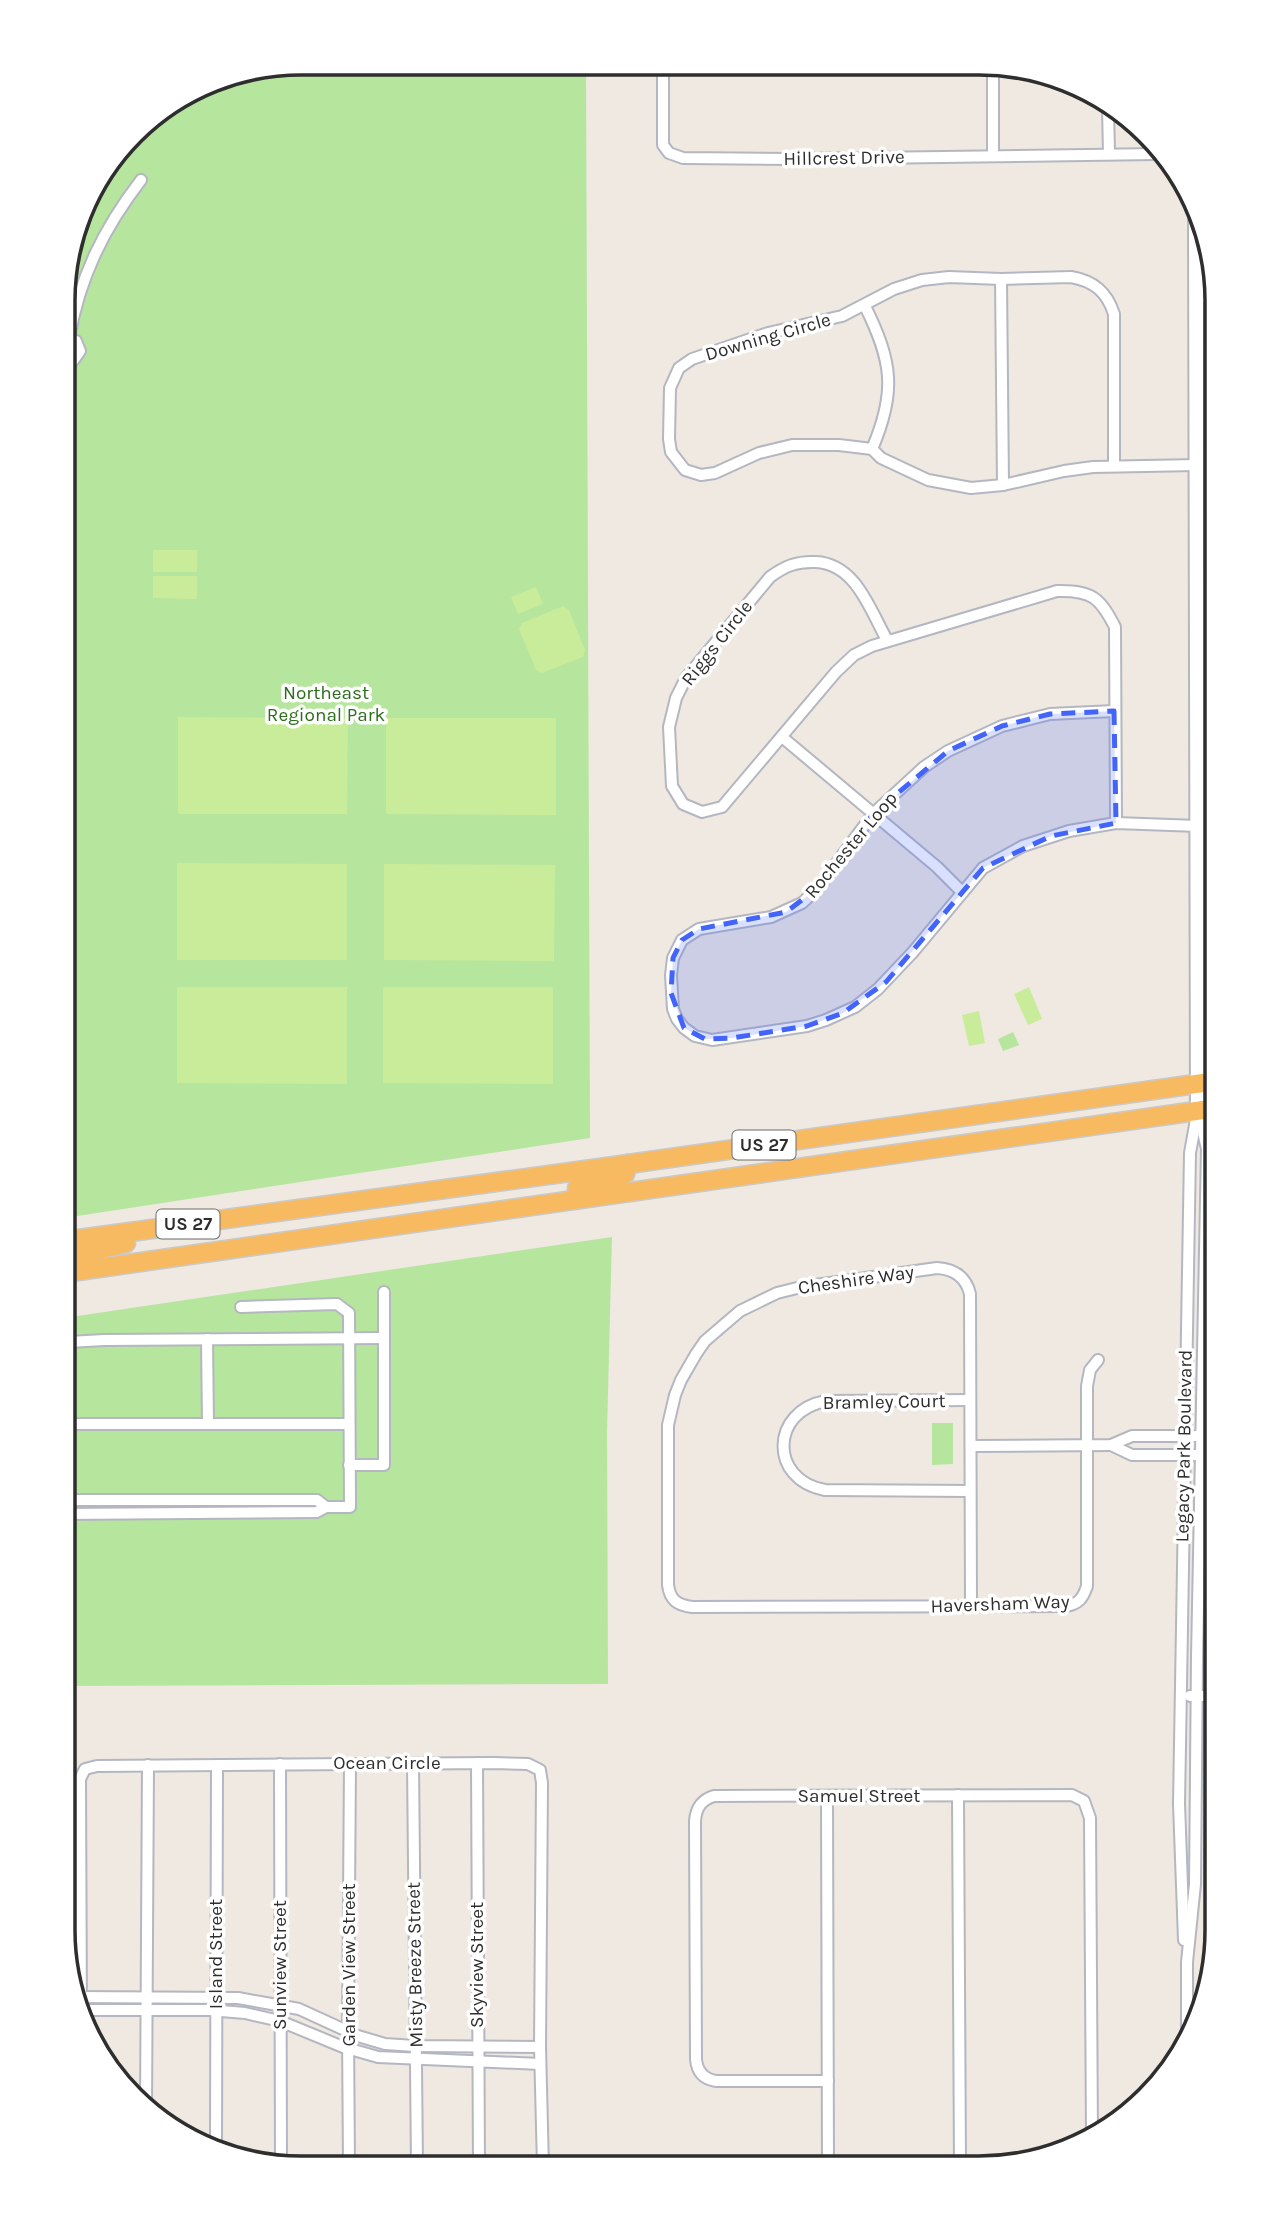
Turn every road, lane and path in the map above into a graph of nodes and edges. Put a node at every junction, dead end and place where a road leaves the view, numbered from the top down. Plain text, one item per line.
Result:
1 (663, 75) edge
2 (993, 76) edge
3 (1108, 116) edge
4 (1108, 154) junction
5 (1150, 154) edge
6 (993, 155) junction
7 (141, 180) dead end
8 (1196, 243) edge
9 (1001, 279) junction
10 (1204, 287) edge
11 (1197, 291) junction
12 (1205, 297) edge
13 (865, 306) junction
14 (75, 308) edge
15 (75, 341) edge
16 (75, 358) edge
17 (872, 449) junction
18 (1114, 465) junction
19 (1197, 466) junction
20 (1003, 485) junction
21 (887, 640) junction
22 (1114, 711) junction
23 (782, 737) junction
24 (873, 814) junction
25 (1116, 823) junction
26 (1198, 825) junction
27 (1198, 883) junction
28 (1205, 883) edge
29 (962, 892) junction
30 (1198, 904) junction
31 (1205, 904) edge
32 (1205, 1082) edge
33 (1198, 1083) junction
34 (1205, 1110) edge
35 (1198, 1111) junction
36 (1204, 1138) edge
37 (628, 1164) junction
38 (240, 1217) junction
39 (444, 1218) junction
40 (75, 1240) edge
41 (75, 1255) edge
42 (75, 1271) edge
43 (1204, 1273) edge
44 (384, 1292) dead end
45 (240, 1307) dead end
46 (384, 1338) junction
47 (207, 1339) junction
48 (349, 1339) junction
49 (75, 1342) edge
50 (1098, 1360) dead end
51 (970, 1400) junction
52 (75, 1424) edge
53 (208, 1424) junction
54 (349, 1424) junction
55 (1184, 1435) junction
56 (1201, 1435) junction
57 (1204, 1435) edge
58 (1087, 1445) junction
59 (1111, 1445) junction
60 (971, 1446) junction
61 (1184, 1455) junction
62 (1201, 1455) junction
63 (1204, 1455) edge
64 (349, 1465) junction
65 (971, 1491) junction
66 (75, 1500) edge
67 (246, 1500) junction
68 (326, 1507) junction
69 (247, 1513) junction
70 (75, 1514) edge
71 (675, 1602) joint
72 (971, 1606) junction
73 (1180, 1696) junction
74 (1196, 1696) junction
75 (1204, 1696) edge
76 (413, 1763) junction
77 (477, 1763) junction
78 (279, 1764) junction
79 (350, 1764) junction
80 (148, 1765) junction
81 (217, 1765) junction
82 (958, 1795) junction
83 (827, 1796) junction
84 (1187, 1962) junction
85 (78, 1965) edge
86 (86, 1997) edge
87 (146, 1997) junction
88 (216, 1997) junction
89 (280, 2005) junction
90 (146, 2010) junction
91 (215, 2011) junction
92 (91, 2012) edge
93 (1187, 2018) edge
94 (281, 2021) junction
95 (348, 2031) junction
96 (415, 2046) junction
97 (477, 2047) junction
98 (540, 2047) junction
99 (348, 2049) junction
100 (416, 2059) junction
101 (477, 2062) junction
102 (540, 2064) junction
103 (828, 2081) junction
104 (146, 2094) edge
105 (1091, 2125) edge
106 (216, 2139) edge
107 (281, 2155) edge
108 (349, 2156) edge
109 (417, 2156) edge
110 (479, 2156) edge
111 (543, 2156) edge
112 (828, 2156) edge
113 (960, 2156) edge

1 - 6 street, Hillcrest Drive
2 - 6 street
3 - 4 street
4 - 5 street, Hillcrest Drive
4 - 6 street, Hillcrest Drive
7 - 14 street
8 - 11 street
9 - 13 street, Downing Circle
9 - 18 street, Downing Circle
9 - 20 street
10 - 11 street
11 - 12 street
11 - 19 street
13 - 17 street
13 - 17 street, Downing Circle
15 - 16 street
17 - 20 street, Downing Circle
18 - 19 street, Downing Circle
18 - 20 street, Downing Circle
19 - 26 street
21 - 22 street, Riggs Circle
21 - 23 street, Riggs Circle
21 - 23 street, Riggs Circle
22 - 24 street, Rochester Loop
22 - 25 street, Riggs Circle
23 - 24 street
24 - 29 street
24 - 29 street, Rochester Loop
25 - 26 street, Rochester Loop
25 - 29 street, Rochester Loop
26 - 27 street
27 - 28 street
27 - 30 street
30 - 31 street
30 - 33 street
32 - 33 highway, US 27
33 - 35 street
33 - 37 highway, US 27
34 - 35 highway, US 27
35 - 36 street, Legacy Park Boulevard
35 - 39 highway, US 27
35 - 55 street, Legacy Park Boulevard
37 - 38 highway, US 27
37 - 39 highway
38 - 40 highway, US 27
38 - 41 highway
39 - 42 highway, US 27
43 - 56 street, Legacy Park Boulevard
44 - 46 street
45 - 48 street
46 - 48 street
46 - 64 street
47 - 48 street
47 - 49 street
47 - 53 street
48 - 54 street
50 - 58 street, Haversham Way
51 - 60 street, Cheshire Way
51 - 65 street, Bramley Court
51 - 71 street, Cheshire Way
52 - 53 street
53 - 54 street
54 - 64 street
55 - 56 street
55 - 59 street
55 - 61 street, Legacy Park Boulevard
56 - 57 street
56 - 62 street, Legacy Park Boulevard
58 - 59 street
58 - 60 street
58 - 72 street, Haversham Way
59 - 61 street
60 - 65 street, Cheshire Way
61 - 62 street
61 - 73 street, Legacy Park Boulevard
62 - 63 street
62 - 74 street, Legacy Park Boulevard
64 - 68 street
65 - 72 street, Cheshire Way
66 - 67 street
67 - 68 street
67 - 69 street
68 - 69 street
69 - 70 street
71 - 72 street, Haversham Way
73 - 74 street
73 - 84 street, Legacy Park Boulevard
74 - 75 street
74 - 84 street, Legacy Park Boulevard
76 - 77 street, Ocean Circle
76 - 79 street, Ocean Circle
76 - 96 street, Misty Breeze Street
77 - 97 street, Skyview Street
77 - 98 street, Ocean Circle
78 - 79 street, Ocean Circle
78 - 81 street, Ocean Circle
78 - 89 street, Sunview Street
79 - 95 street, Garden View Street
80 - 81 street, Ocean Circle
80 - 85 street, Ocean Circle
80 - 87 street
81 - 88 street, Island Street
82 - 83 street, Samuel Street
82 - 105 street, Samuel Street
82 - 113 street
83 - 103 street
83 - 103 street, Samuel Street
84 - 93 street, Legacy Park Boulevard
86 - 87 street
87 - 88 street
87 - 90 street
88 - 89 street
88 - 91 street, Island Street
89 - 94 street, Sunview Street
89 - 95 street
90 - 91 street
90 - 92 street
90 - 104 street
91 - 94 street
91 - 106 street, Island Street
94 - 99 street
94 - 107 street, Sunview Street
95 - 96 street
95 - 99 street, Garden View Street
96 - 97 street
96 - 100 street, Misty Breeze Street
97 - 98 street
97 - 101 street, Skyview Street
98 - 102 street, Ocean Circle
99 - 100 street
99 - 108 street, Garden View Street
100 - 101 street
100 - 109 street, Misty Breeze Street
101 - 102 street
101 - 110 street, Skyview Street
102 - 111 street, Ocean Circle
103 - 112 street

